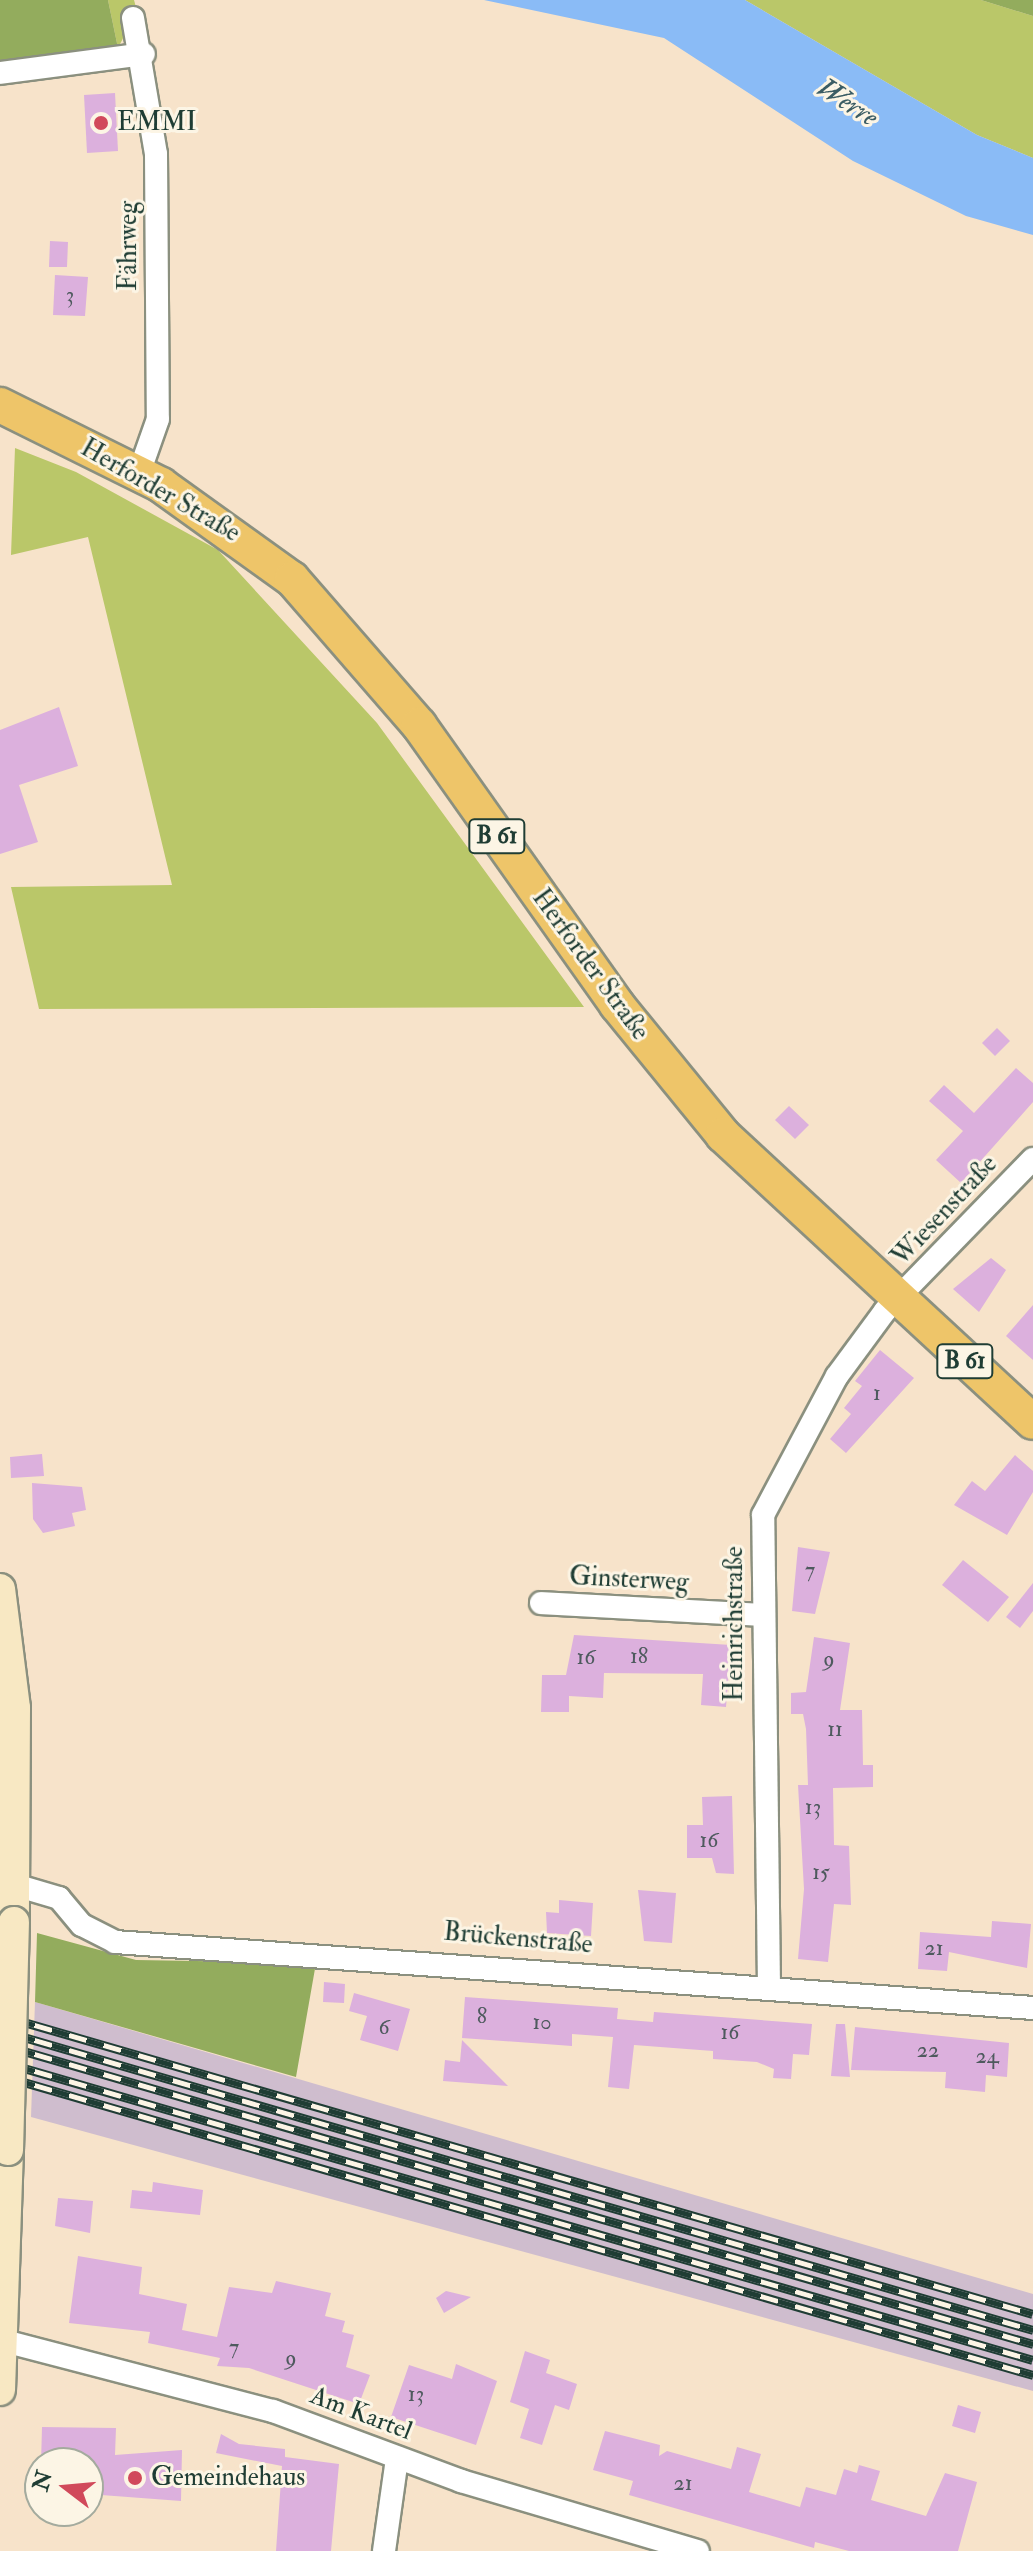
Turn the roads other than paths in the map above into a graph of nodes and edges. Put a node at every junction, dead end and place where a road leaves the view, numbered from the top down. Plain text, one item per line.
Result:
1 (133, 18) dead end
2 (144, 54) junction
3 (0, 73) edge
4 (0, 405) edge
5 (139, 473) junction
6 (1033, 1159) edge
7 (897, 1300) junction
8 (1033, 1422) edge
9 (0, 1589) edge
10 (541, 1603) dead end
11 (762, 1615) junction
12 (15, 1885) junction
13 (769, 1988) junction
14 (1033, 2008) edge
15 (0, 2340) edge
16 (0, 2390) edge
17 (397, 2458) junction
18 (384, 2551) edge
19 (698, 2551) edge

1 - 2 street, Fährweg
2 - 3 street
2 - 5 street, Fährweg
4 - 5 main road, Herforder Straße / B 61
5 - 7 main road, Herforder Straße / B 61
6 - 7 street, Wiesenstraße
7 - 8 main road, Herforder Straße / B 61
7 - 11 street, Heinrichstraße
9 - 12 street
10 - 11 street, Ginsterweg
11 - 13 street, Heinrichstraße
12 - 13 street, Brückenstraße
12 - 15 street, bridge
13 - 14 street, Brückenstraße
15 - 16 street
15 - 17 street, Am Kartel
17 - 18 street
17 - 19 street, Am Kartel

